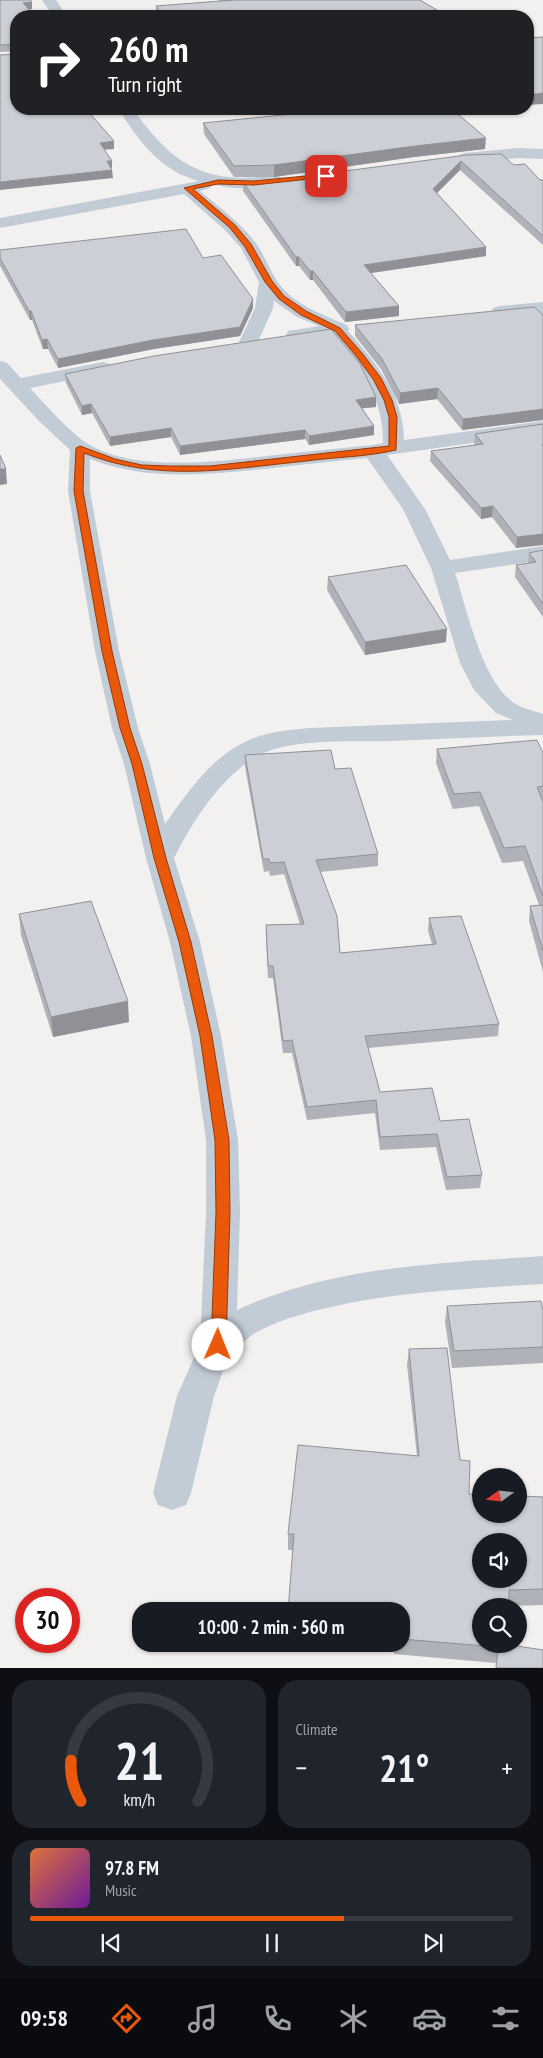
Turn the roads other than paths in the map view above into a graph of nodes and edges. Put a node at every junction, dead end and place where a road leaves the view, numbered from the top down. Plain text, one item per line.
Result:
1 (131, 115) edge
2 (543, 154) edge
3 (449, 160) edge
4 (292, 180) edge
5 (218, 182) junction
6 (187, 188) junction
7 (0, 224) edge
8 (268, 282) junction
9 (543, 308) edge
10 (480, 314) edge
11 (347, 329) junction
12 (119, 364) edge
13 (0, 367) edge
14 (16, 385) junction
15 (543, 427) edge
16 (80, 448) junction
17 (383, 450) junction
18 (543, 553) edge
19 (442, 568) junction
20 (543, 726) edge
21 (160, 858) junction
22 (543, 1270) edge
23 (218, 1345) junction
24 (172, 1493) dead end

1 - 5 street
2 - 3 street
4 - 5 street
5 - 6 street
6 - 7 street
6 - 8 street
8 - 11 street
8 - 11 street
9 - 10 street
11 - 17 street
12 - 14 street
13 - 14 street
14 - 16 street
15 - 17 street
16 - 17 street
16 - 21 street
17 - 19 street
18 - 19 street
19 - 20 street
20 - 21 street
21 - 23 street
22 - 23 street
23 - 24 street

